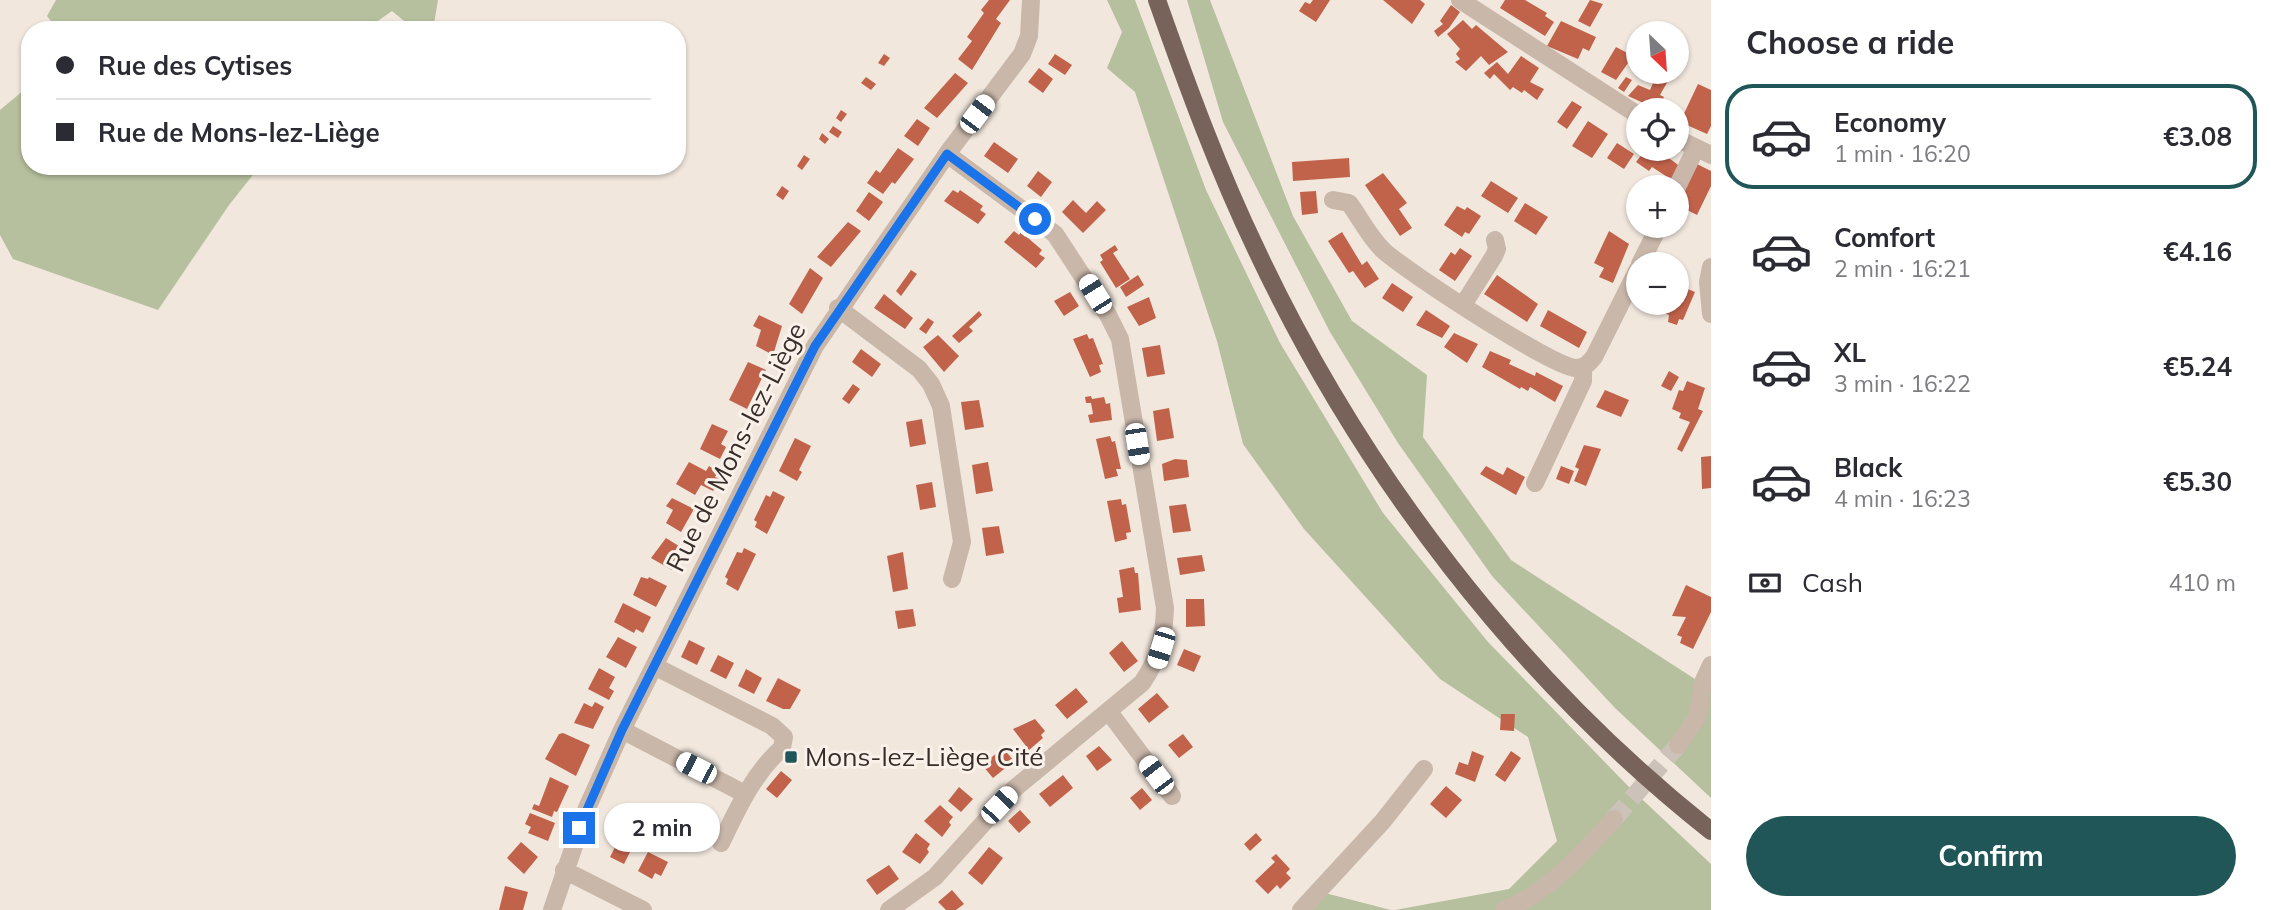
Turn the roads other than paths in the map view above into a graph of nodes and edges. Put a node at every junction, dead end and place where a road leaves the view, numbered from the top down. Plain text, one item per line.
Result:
1 (1031, 0) edge
2 (1157, 0) edge
3 (1460, 0) edge
4 (1626, 107) edge
5 (1703, 152) edge
6 (947, 154) junction
7 (1686, 175) edge
8 (1333, 200) dead end
9 (1495, 240) dead end
10 (1711, 267) edge
11 (1626, 293) edge
12 (1464, 305) junction
13 (838, 308) junction
14 (1711, 314) edge
15 (1583, 367) junction
16 (1535, 483) dead end
17 (952, 579) dead end
18 (1711, 665) edge
19 (654, 666) junction
20 (1109, 712) junction
21 (622, 730) junction
22 (1678, 745) tunnel mouth
23 (1424, 769) dead end
24 (745, 794) junction
25 (1172, 796) dead end
26 (1614, 819) tunnel mouth
27 (1711, 831) edge
28 (721, 844) dead end
29 (564, 870) junction
30 (552, 910) edge
31 (643, 910) edge
32 (889, 910) edge
33 (1301, 910) edge
34 (1504, 910) edge

1 - 6 street, Rue de Mons-lez-Liège
2 - 27 main road
3 - 4 street
5 - 7 street
6 - 13 street, Rue de Mons-lez-Liège
6 - 20 street
8 - 12 street
9 - 12 street
10 - 14 street
11 - 15 street
12 - 15 street
13 - 17 street
13 - 19 street, Rue de Mons-lez-Liège
15 - 16 street
18 - 22 street
19 - 21 street, Rue de Mons-lez-Liège
19 - 24 street
20 - 25 street
20 - 32 street
21 - 24 street
21 - 29 street, Rue de Mons-lez-Liège
23 - 33 street
24 - 28 street
26 - 34 street
29 - 30 street, Rue de Mons-lez-Liège
29 - 31 street

